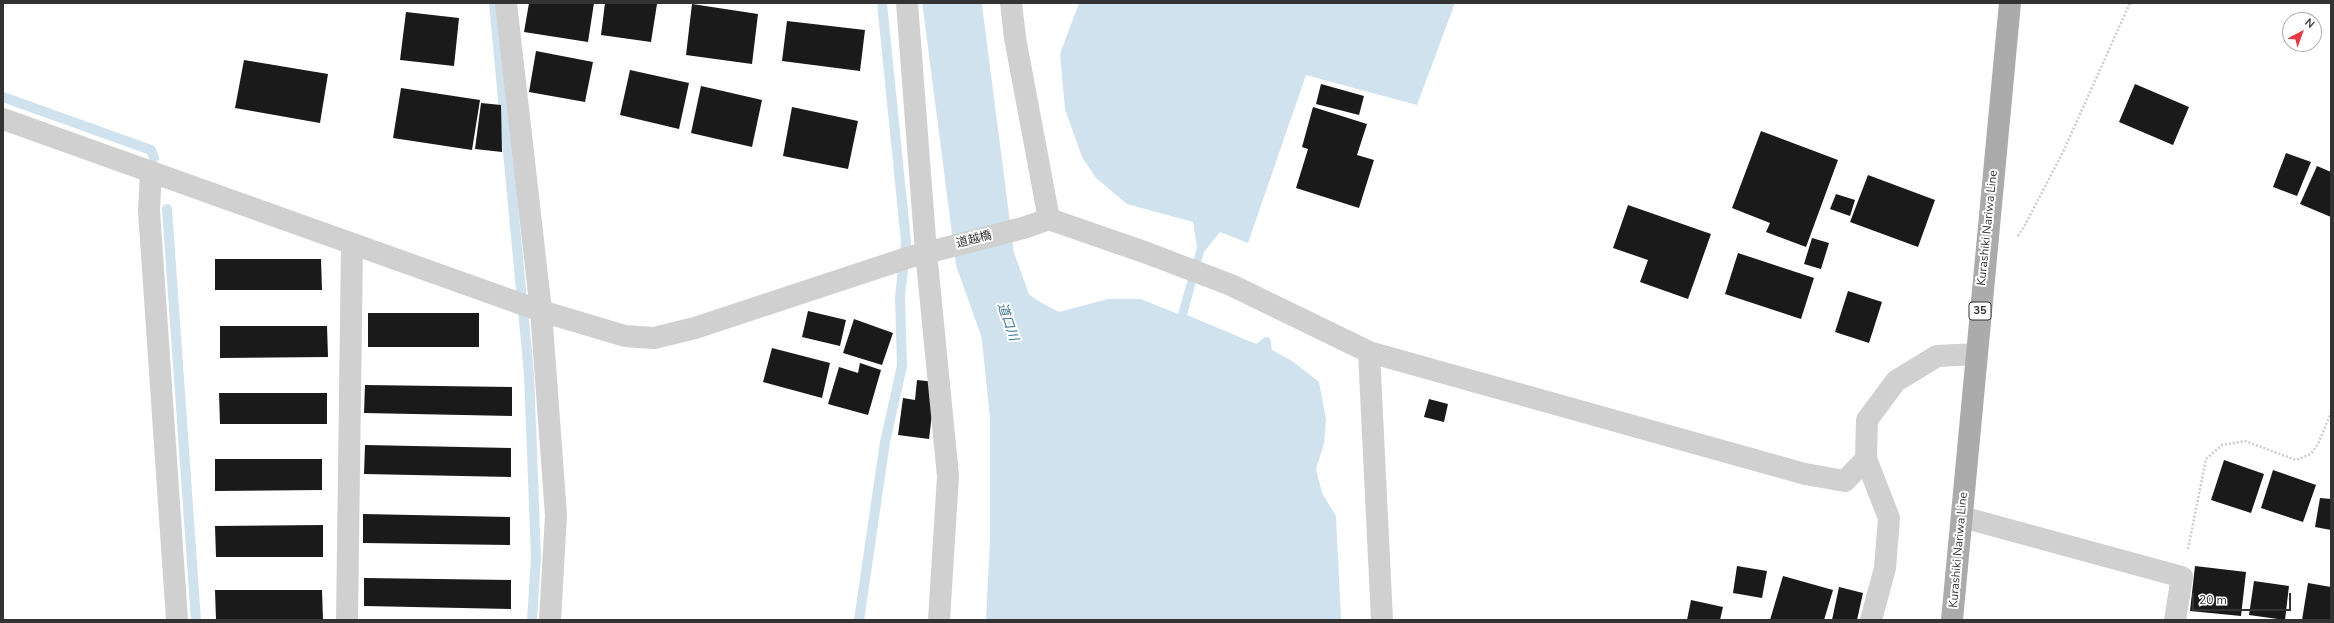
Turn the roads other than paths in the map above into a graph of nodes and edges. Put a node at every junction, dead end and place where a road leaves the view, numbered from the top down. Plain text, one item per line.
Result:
1 (506, 3) edge
2 (907, 3) edge
3 (1011, 3) edge
4 (2010, 3) edge
5 (3, 119) edge
6 (151, 172) junction
7 (1049, 219) junction
8 (352, 245) junction
9 (911, 257) junction
10 (529, 307) junction
11 (1369, 352) junction
12 (1976, 354) junction
13 (1866, 459) junction
14 (1962, 517) junction
15 (177, 620) edge
16 (347, 620) edge
17 (550, 620) edge
18 (939, 620) edge
19 (1382, 620) edge
20 (1871, 620) edge
21 (1952, 620) edge
22 (2175, 620) edge

1 - 10 street
2 - 9 street
3 - 7 street
4 - 12 main road, Kurashiki Nariwa Line / 35
5 - 6 street, 道越橋
6 - 8 street, 道越橋
6 - 15 street
7 - 9 street, 道越橋
7 - 11 street
8 - 10 street, 道越橋
8 - 16 street
9 - 10 street, 道越橋
9 - 18 street
10 - 17 street
11 - 13 street
11 - 19 street
12 - 13 street
12 - 14 main road, Kurashiki Nariwa Line / 35
13 - 20 street
14 - 21 main road, Kurashiki Nariwa Line / 35
14 - 22 street

